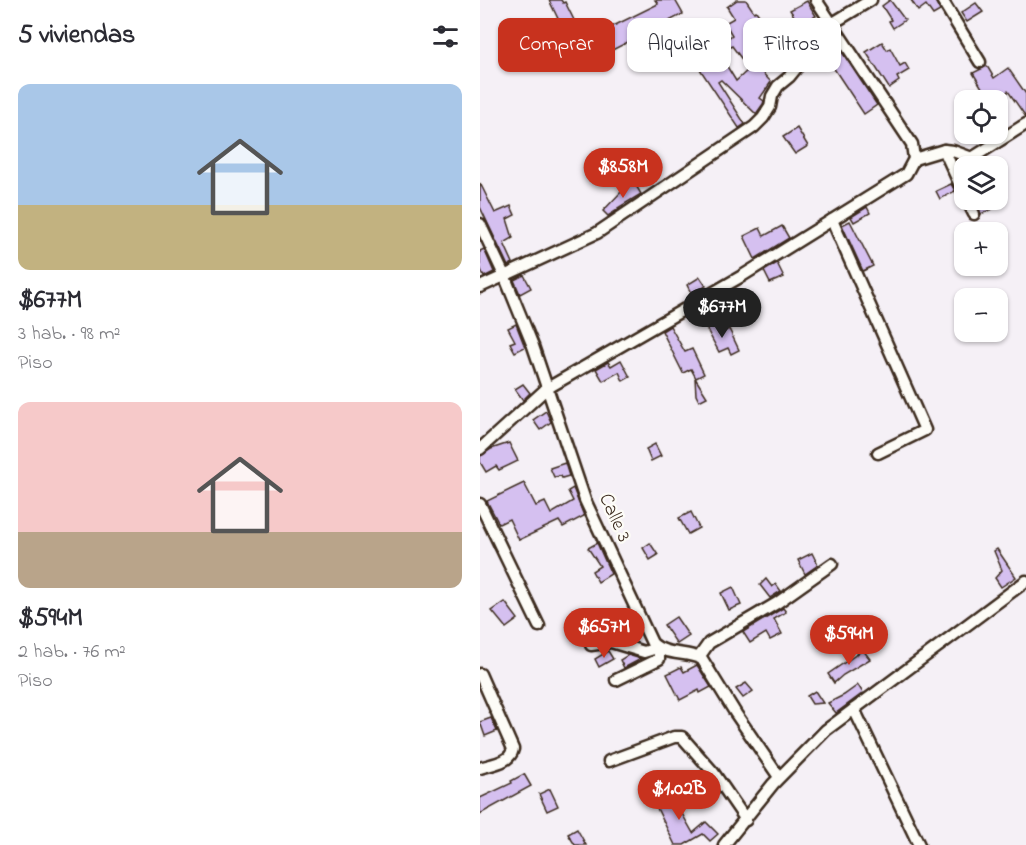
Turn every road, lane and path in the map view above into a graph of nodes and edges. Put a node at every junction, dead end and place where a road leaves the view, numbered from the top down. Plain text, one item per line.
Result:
1 (816, 0) edge
2 (871, 0) edge
3 (942, 0) edge
4 (829, 18) edge
5 (841, 18) edge
6 (841, 35) edge
7 (980, 62) dead end
8 (793, 72) edge
9 (1026, 124) edge
10 (944, 150) junction
11 (914, 159) junction
12 (954, 172) edge
13 (972, 210) edge
14 (974, 214) dead end
15 (832, 220) junction
16 (480, 224) edge
17 (504, 275) junction
18 (480, 286) edge
19 (546, 389) junction
20 (480, 449) edge
21 (878, 453) dead end
22 (480, 504) edge
23 (832, 564) dead end
24 (1026, 580) edge
25 (538, 626) dead end
26 (591, 645) dead end
27 (658, 649) junction
28 (699, 657) junction
29 (480, 674) edge
30 (616, 680) dead end
31 (854, 709) junction
32 (609, 761) dead end
33 (480, 768) edge
34 (779, 777) junction
35 (746, 819) junction
36 (724, 845) edge
37 (919, 845) edge

1 - 4 street
2 - 5 street
3 - 7 street
6 - 11 street
8 - 17 street
9 - 10 street
10 - 11 street
10 - 12 street
11 - 15 street
13 - 14 street
15 - 19 street
15 - 21 street
16 - 17 street, Calle 3
17 - 18 street
17 - 19 street, Calle 3
19 - 20 street
19 - 27 street, Calle 3
22 - 25 street
23 - 28 street
24 - 31 street
26 - 27 street
27 - 28 street
27 - 30 street
28 - 34 street
29 - 33 street
31 - 34 street
31 - 37 street
32 - 35 street
34 - 35 street
35 - 36 street

